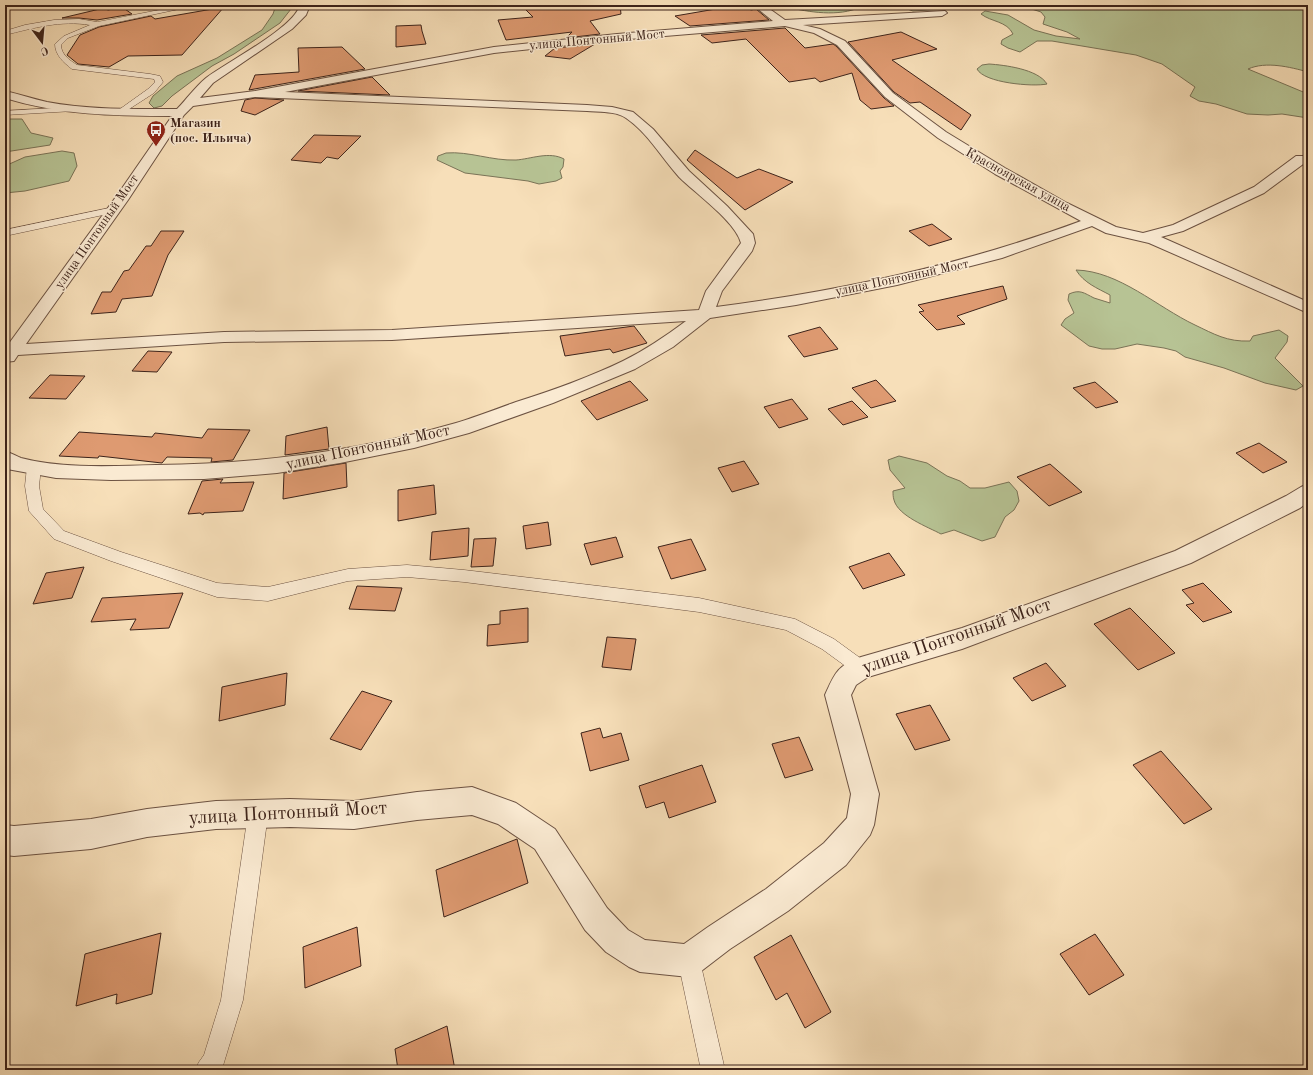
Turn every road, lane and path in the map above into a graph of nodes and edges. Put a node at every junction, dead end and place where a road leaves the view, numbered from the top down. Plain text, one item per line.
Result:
1 (195, 5) edge
2 (305, 5) edge
3 (758, 5) edge
4 (942, 13) dead end
5 (97, 24) junction
6 (786, 24) junction
7 (5, 33) edge
8 (5, 94) edge
9 (255, 94) junction
10 (188, 103) junction
11 (71, 108) junction
12 (123, 112) junction
13 (5, 113) edge
14 (180, 113) junction
15 (1302, 159) dead end
16 (114, 210) junction
17 (1093, 221) junction
18 (5, 233) edge
19 (1146, 237) junction
20 (1308, 308) edge
21 (705, 314) junction
22 (9, 356) edge
23 (5, 458) edge
24 (34, 467) junction
25 (1308, 492) edge
26 (862, 668) junction
27 (258, 814) junction
28 (5, 840) edge
29 (689, 961) junction
30 (206, 1070) edge
31 (713, 1070) edge

1 - 5 lane
2 - 10 street, улица Понтонный Мост
3 - 6 street, Красноярская улица
4 - 6 street, улица Понтонный Мост
5 - 7 lane
5 - 12 lane
6 - 9 street, улица Понтонный Мост
6 - 17 street, Красноярская улица
8 - 11 street
9 - 10 street, улица Понтонный Мост
9 - 21 street, улица Понтонный Мост
10 - 14 street, улица Понтонный Мост
11 - 12 street
11 - 13 lane
12 - 14 street
14 - 16 street, улица Понтонный Мост
15 - 19 street
16 - 18 lane
16 - 22 street, улица Понтонный Мост
17 - 19 street, Красноярская улица
17 - 21 street, улица Понтонный Мост
19 - 20 street, Красноярская улица
21 - 22 street, улица Понтонный Мост
21 - 24 street, улица Понтонный Мост
23 - 24 street, улица Понтонный Мост
24 - 26 lane
25 - 26 street, улица Понтонный Мост
26 - 29 street, улица Понтонный Мост
27 - 28 street, улица Понтонный Мост
27 - 29 street, улица Понтонный Мост
27 - 30 lane
29 - 31 lane

